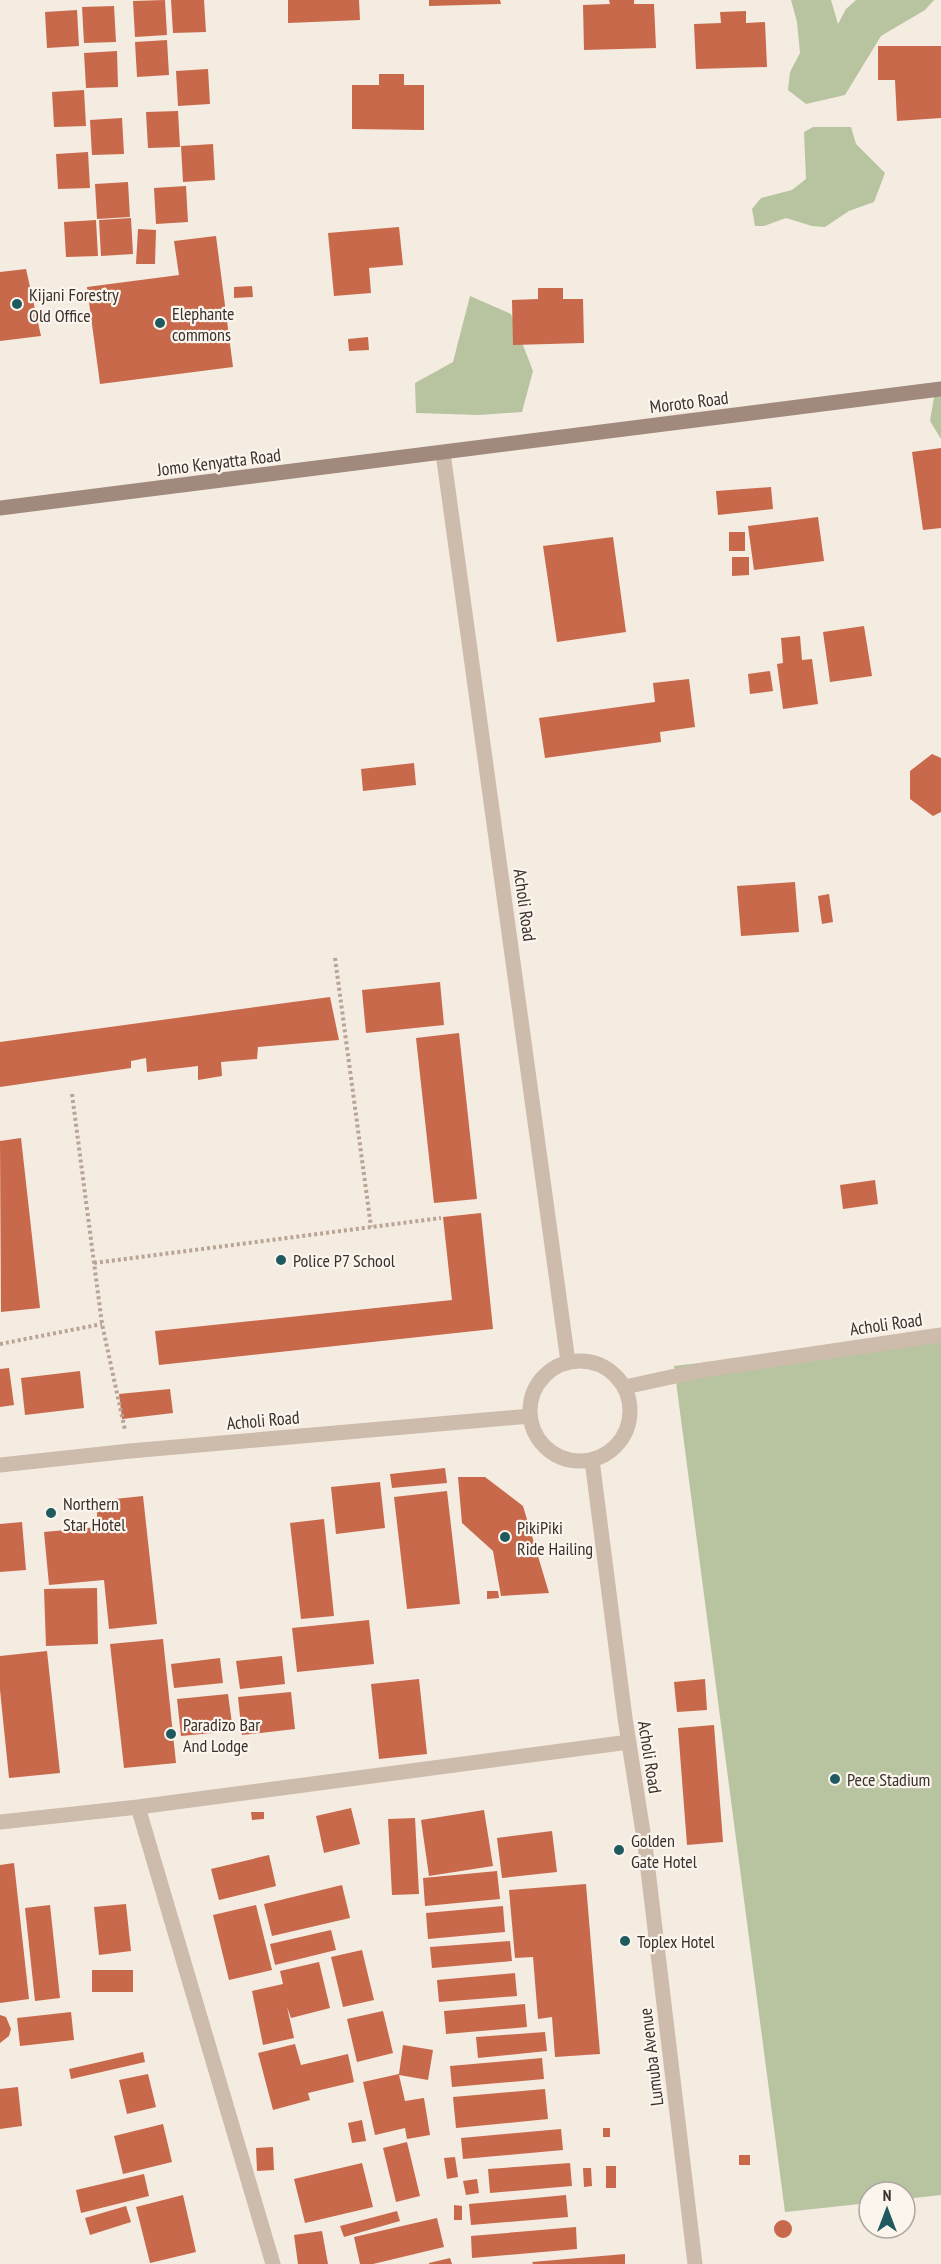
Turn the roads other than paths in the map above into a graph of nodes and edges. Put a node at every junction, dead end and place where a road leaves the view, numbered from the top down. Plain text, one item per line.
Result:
1 (941, 389) edge
2 (443, 453) junction
3 (0, 508) edge
4 (941, 1335) edge
5 (568, 1362) junction
6 (625, 1387) junction
7 (530, 1416) junction
8 (592, 1460) junction
9 (0, 1466) edge
10 (629, 1742) junction
11 (138, 1807) junction
12 (0, 1822) edge
13 (645, 1845) joint
14 (273, 2264) edge
15 (695, 2264) edge

1 - 2 main road, Moroto Road
2 - 3 main road, Jomo Kenyatta Road
2 - 5 street, Acholi Road
4 - 6 street, Acholi Road
5 - 6 street
5 - 7 street
6 - 8 street
7 - 8 street
7 - 9 street, Acholi Road
8 - 10 street, Acholi Road
10 - 11 street
10 - 13 street, Acholi Road
11 - 12 street
11 - 14 street
13 - 15 street, Lumuba Avenue

